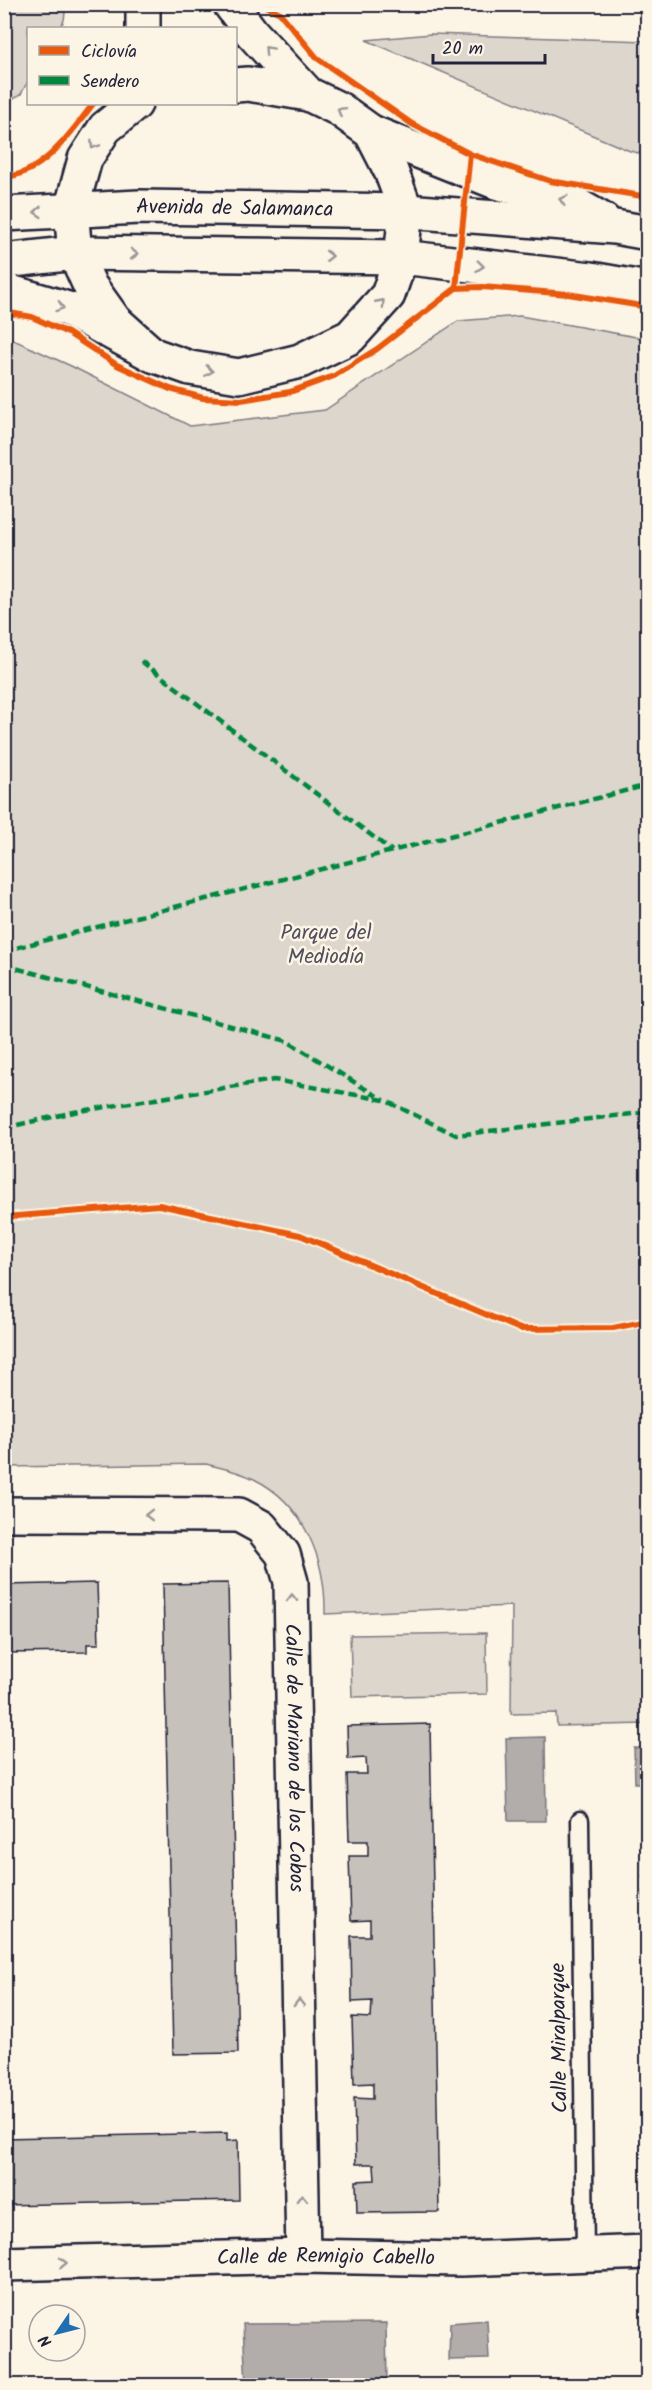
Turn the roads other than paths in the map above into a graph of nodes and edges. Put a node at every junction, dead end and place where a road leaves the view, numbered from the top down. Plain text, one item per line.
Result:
1 (143, 4) edge
2 (230, 4) edge
3 (143, 27) edge
4 (237, 85) edge
5 (308, 94) junction
6 (134, 105) edge
7 (371, 132) junction
8 (71, 210) junction
9 (406, 211) junction
10 (4, 214) edge
11 (615, 227) junction
12 (648, 233) edge
13 (75, 253) junction
14 (401, 257) junction
15 (4, 261) edge
16 (648, 289) edge
17 (4, 290) edge
18 (153, 355) junction
19 (4, 1514) edge
20 (580, 1820) dead end
21 (648, 2252) edge
22 (585, 2255) junction
23 (303, 2256) junction
24 (4, 2264) edge

1 - 3 main road
5 -> 2 main road
4 - 5 main road
7 -> 5 main road
6 -> 8 main road
7 - 9 main road
11 -> 7 main road
8 - 9 main road, Avenida de Salamanca
8 -> 10 main road, Avenida de Salamanca
8 - 13 main road
9 - 11 main road, Avenida de Salamanca
9 - 14 main road
11 - 12 main road, Avenida de Salamanca
13 -> 14 main road
13 - 15 main road
13 - 18 main road
14 -> 16 main road
18 -> 14 main road
17 -> 18 main road
23 -> 19 main road, Calle de Mariano de los Cobos
20 - 22 lane, Calle Miralparque
21 - 22 main road, Calle de Remigio Cabello
22 - 23 main road, Calle de Remigio Cabello
24 -> 23 main road, Calle de Remigio Cabello

